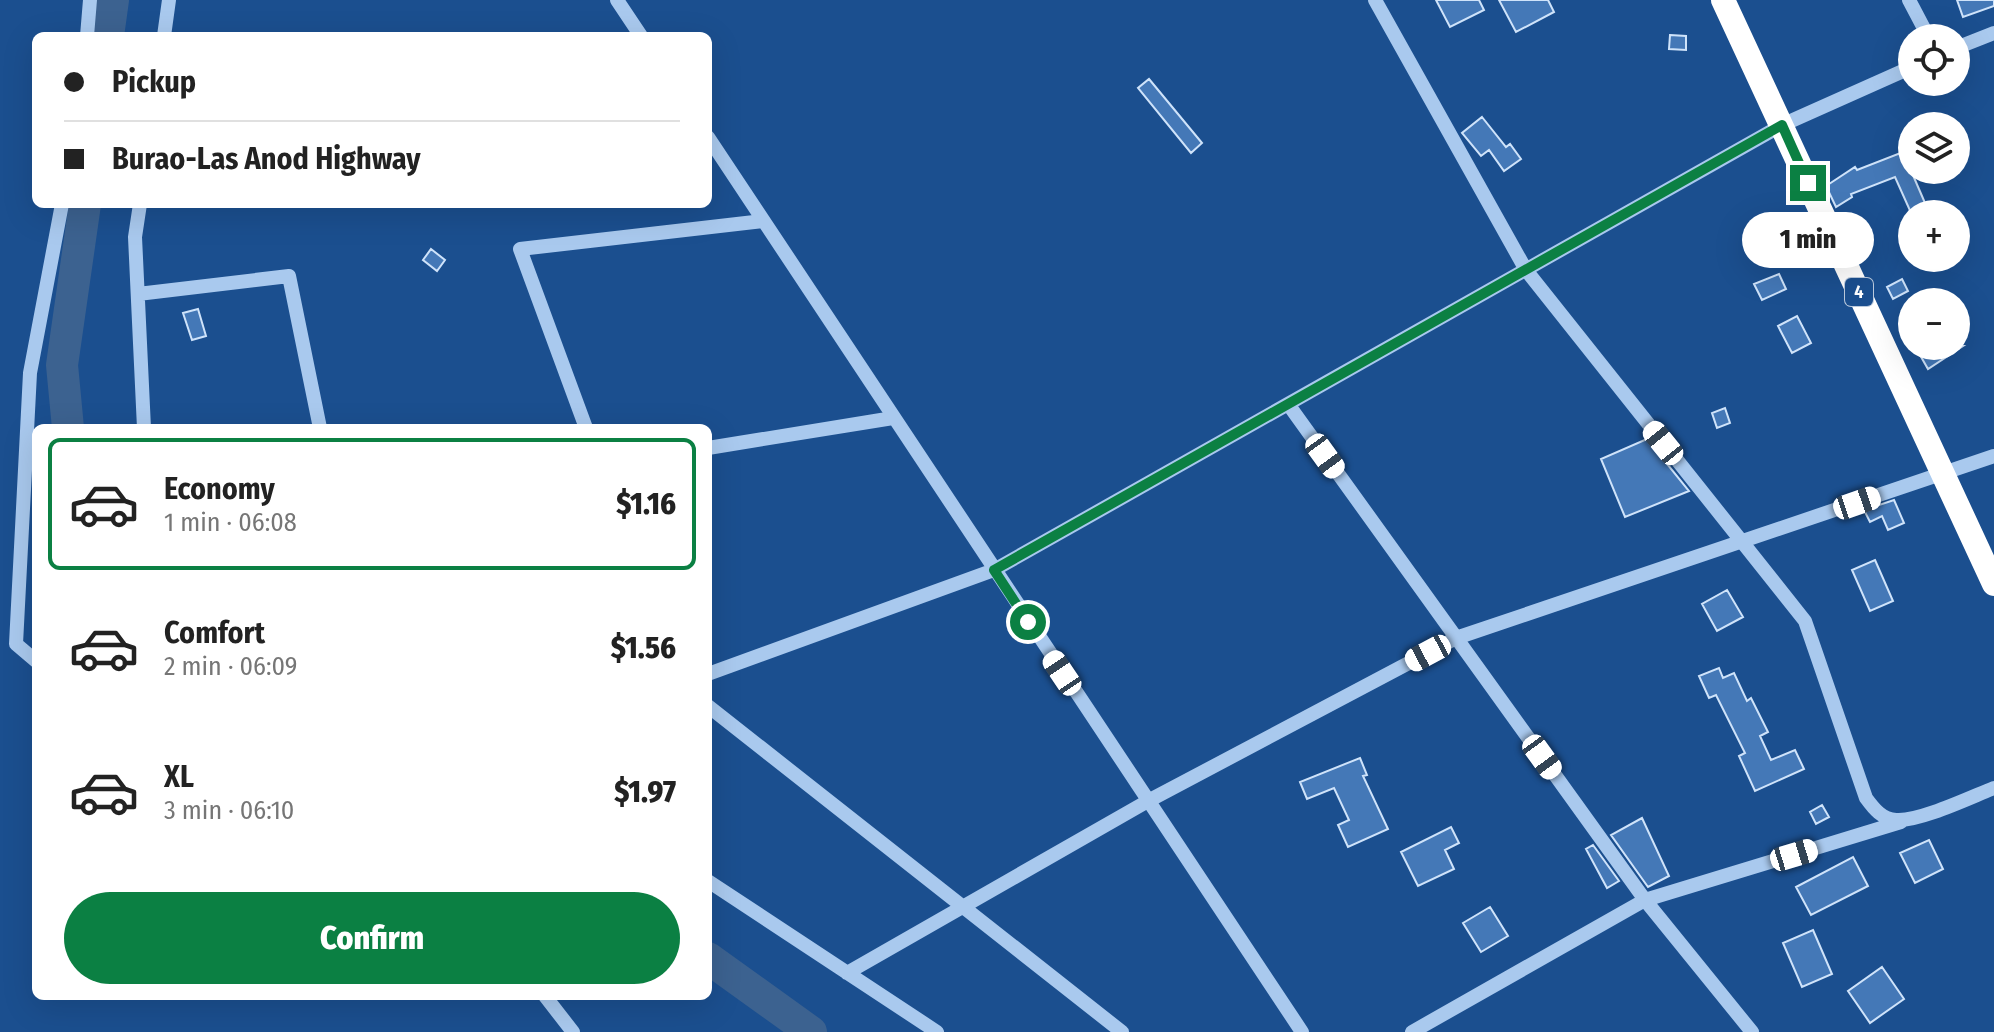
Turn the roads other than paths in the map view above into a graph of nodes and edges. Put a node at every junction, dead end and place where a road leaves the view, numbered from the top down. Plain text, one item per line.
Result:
1 (90, 0) edge
2 (169, 0) edge
3 (617, 0) edge
4 (1375, 0) edge
5 (1723, 0) edge
6 (1909, 0) edge
7 (1922, 24) edge
8 (87, 32) edge
9 (165, 32) edge
10 (638, 32) edge
11 (1994, 33) edge
12 (1970, 42) edge
13 (1898, 73) edge
14 (1782, 125) junction
15 (712, 143) edge
16 (61, 208) edge
17 (139, 208) edge
18 (763, 221) junction
19 (1526, 270) junction
20 (138, 294) junction
21 (1288, 404) junction
22 (893, 418) junction
23 (144, 424) edge
24 (319, 424) edge
25 (585, 424) edge
26 (712, 447) edge
27 (1994, 456) edge
28 (1943, 474) junction
29 (1741, 541) junction
30 (994, 570) junction
31 (1994, 584) edge
32 (1456, 638) junction
33 (32, 658) edge
34 (712, 673) edge
35 (712, 709) edge
36 (1994, 788) edge
37 (1148, 801) junction
38 (1913, 818) junction
39 (712, 884) edge
40 (1645, 900) junction
41 (963, 907) junction
42 (847, 973) junction
43 (548, 1000) edge
44 (573, 1032) edge
45 (937, 1032) edge
46 (1122, 1032) edge
47 (1302, 1032) edge
48 (1412, 1032) edge
49 (1752, 1032) edge

1 - 8 street
2 - 9 street
3 - 10 street
4 - 19 street
5 - 14 highway, 4
6 - 7 street
11 - 12 street
13 - 14 street
14 - 19 street
14 - 28 highway, 4
15 - 18 street
16 - 33 street
17 - 20 street
18 - 22 street
18 - 25 street
19 - 21 street
19 - 29 street
20 - 23 street
20 - 24 street
21 - 30 street
21 - 32 street
22 - 26 street
22 - 30 street
27 - 28 street
28 - 29 street
28 - 31 highway, 4
29 - 32 street
29 - 38 street
30 - 34 street
30 - 37 street
32 - 37 street
32 - 40 street
35 - 41 street
36 - 38 street
37 - 41 street
37 - 47 street
38 - 40 street
39 - 42 street
40 - 48 street
40 - 49 street
41 - 42 street
41 - 46 street
42 - 45 street
43 - 44 street

